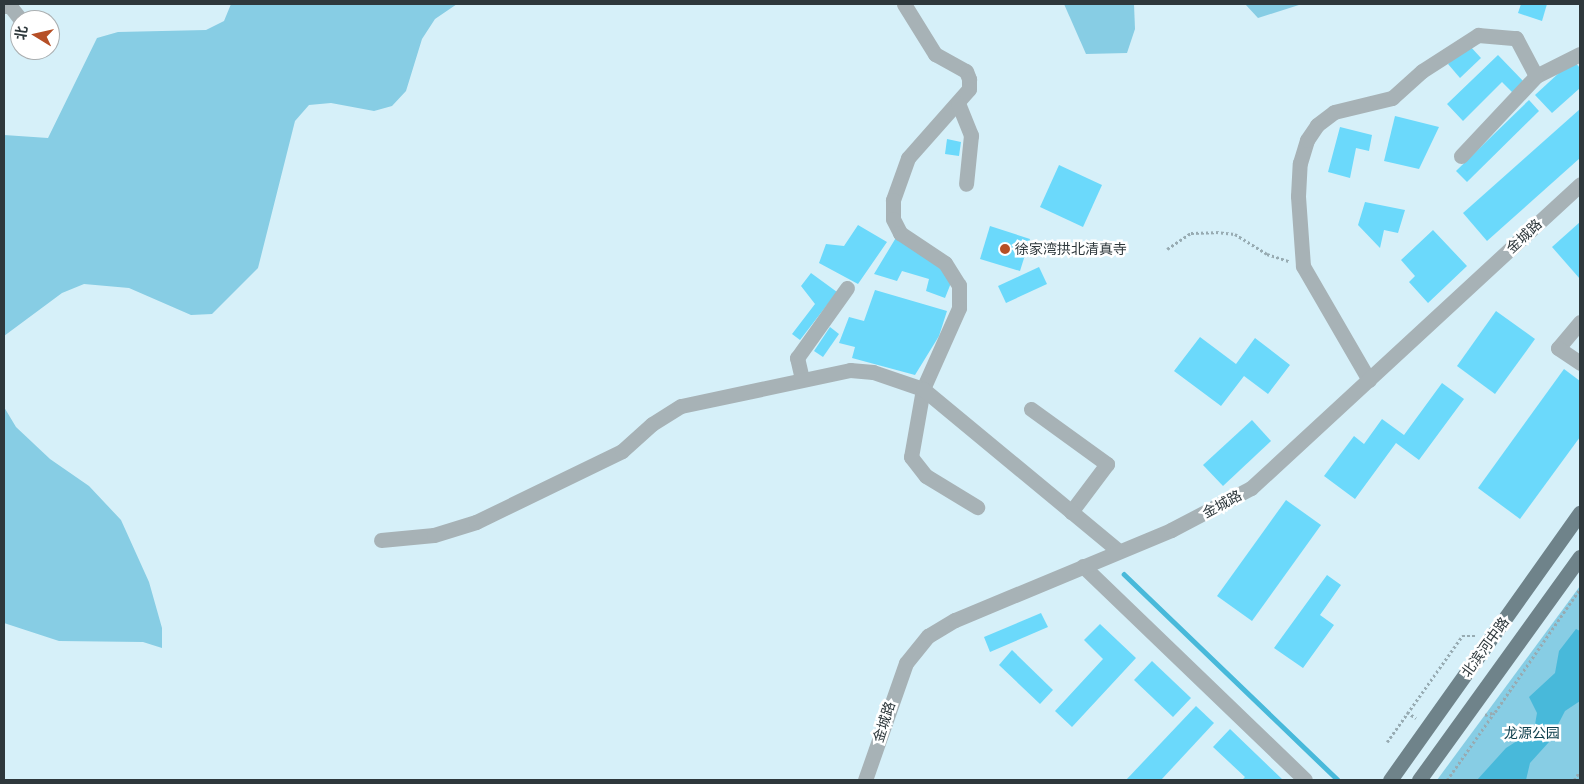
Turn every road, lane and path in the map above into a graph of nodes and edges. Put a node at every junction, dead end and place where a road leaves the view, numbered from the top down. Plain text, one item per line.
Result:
1 (904, 4) edge
2 (1580, 54) edge
3 (1536, 76) junction
4 (958, 103) junction
5 (1461, 156) dead end
6 (966, 184) dead end
7 (1580, 184) edge
8 (1167, 249) dead end
9 (1303, 266) junction
10 (847, 288) dead end
11 (1580, 322) edge
12 (1580, 363) edge
13 (802, 379) junction
14 (1368, 380) junction
15 (923, 389) junction
16 (1031, 409) dead end
17 (1580, 504) edge
18 (977, 507) dead end
19 (1072, 512) junction
20 (1580, 514) edge
21 (380, 540) dead end
22 (1119, 551) junction
23 (1580, 557) edge
24 (1083, 566) junction
25 (1543, 566) junction
26 (1580, 589) edge
27 (1462, 636) dead end
28 (1495, 712) junction
29 (1478, 717) dead end
30 (1387, 742) dead end
31 (1580, 771) edge
32 (865, 780) edge
33 (1305, 780) edge
34 (1390, 780) edge
35 (1419, 780) edge
36 (1447, 780) edge
37 (1574, 780) edge

1 - 4 street
2 - 3 street
3 - 5 street
3 - 9 street
4 - 6 street
4 - 15 street
7 - 14 street, 金城路
8 - 9 path
9 - 14 street
10 - 13 street
11 - 12 street
13 - 15 street
13 - 21 street
14 - 22 street, 金城路
15 - 18 street
15 - 19 street
16 - 19 street
17 - 25 main road
19 - 22 street
20 - 25 main road, 北滨河中路
22 - 24 street, 金城路
23 - 35 main road, 北滨河中路
24 - 32 street, 金城路
24 - 33 street
25 - 34 main road, 北滨河中路
26 - 28 path
27 - 30 path
28 - 29 path
28 - 36 path
31 - 37 path

